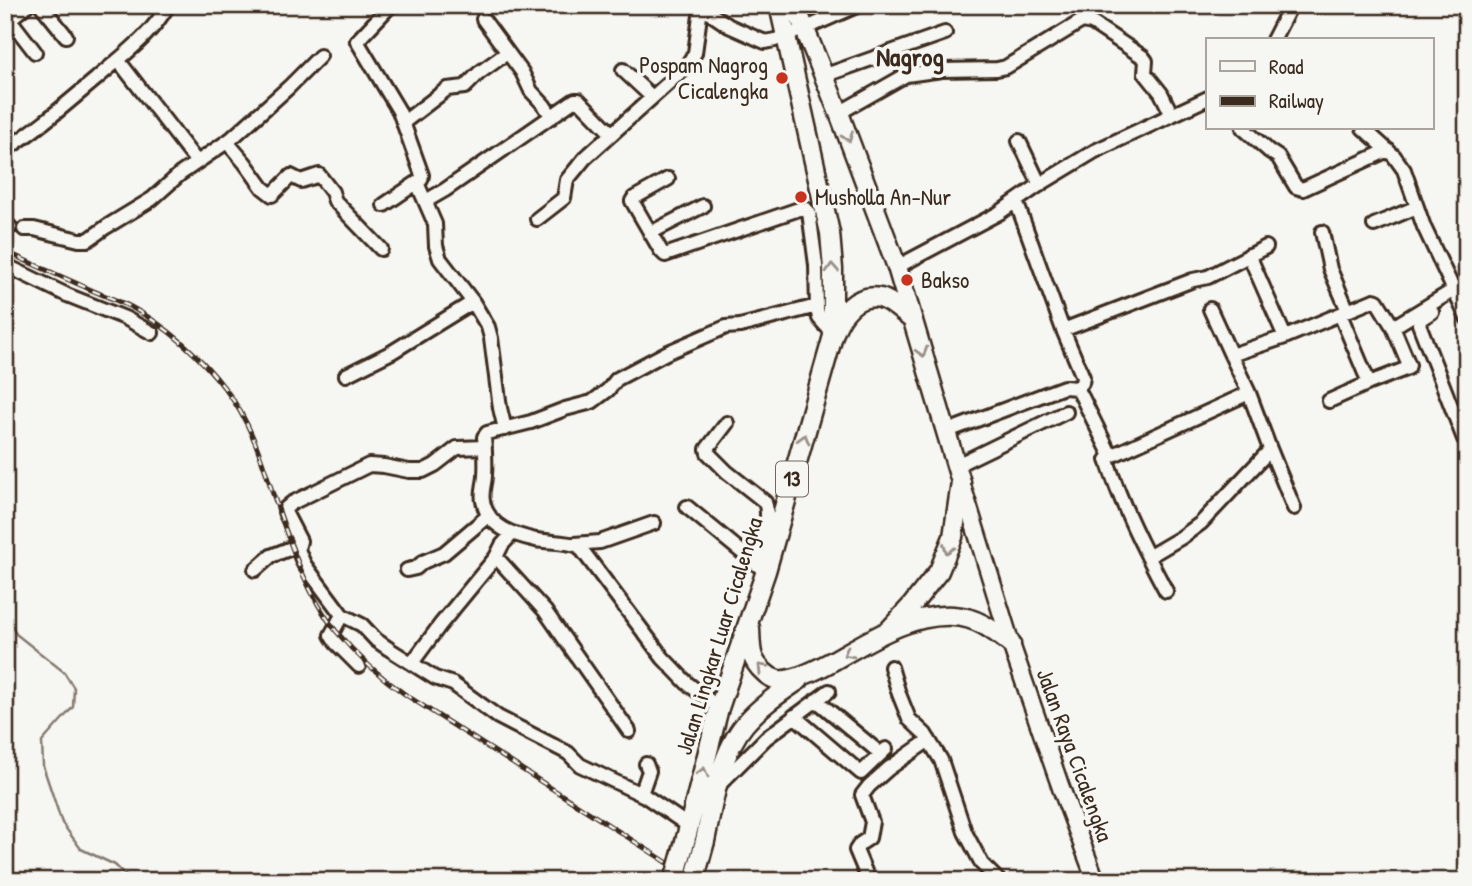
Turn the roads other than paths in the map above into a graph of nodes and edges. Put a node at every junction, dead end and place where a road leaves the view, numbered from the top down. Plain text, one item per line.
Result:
1 (27, 5) edge
2 (41, 5) edge
3 (168, 5) edge
4 (391, 5) edge
5 (779, 5) edge
6 (795, 5) edge
7 (859, 5) edge
8 (1291, 5) edge
9 (699, 6) edge
10 (7, 16) edge
11 (483, 19) dead end
12 (804, 29) junction
13 (945, 33) dead end
14 (66, 36) dead end
15 (785, 36) junction
16 (1274, 38) edge
17 (35, 52) dead end
18 (507, 53) junction
19 (320, 56) dead end
20 (118, 60) junction
21 (623, 70) dead end
22 (823, 76) junction
23 (652, 97) junction
24 (1206, 99) edge
25 (839, 113) junction
26 (1172, 115) junction
27 (552, 117) junction
28 (404, 122) junction
29 (1245, 130) edge
30 (1365, 130) edge
31 (612, 134) junction
32 (1019, 141) dead end
33 (227, 142) junction
34 (5, 150) edge
35 (1388, 150) junction
36 (197, 162) junction
37 (668, 179) dead end
38 (415, 184) junction
39 (1040, 185) junction
40 (426, 201) junction
41 (1016, 201) junction
42 (384, 205) dead end
43 (703, 206) dead end
44 (1417, 207) junction
45 (537, 219) dead end
46 (1374, 225) dead end
47 (13, 228) edge
48 (1322, 232) dead end
49 (650, 233) junction
50 (1266, 247) dead end
51 (381, 249) dead end
52 (1249, 256) junction
53 (5, 265) edge
54 (897, 267) junction
55 (1467, 282) edge
56 (1459, 292) edge
57 (473, 302) junction
58 (817, 306) junction
59 (1210, 309) dead end
60 (1344, 313) junction
61 (1467, 318) edge
62 (913, 320) junction
63 (1393, 327) junction
64 (1063, 330) junction
65 (152, 333) dead end
66 (832, 333) junction
67 (1285, 337) junction
68 (1231, 355) junction
69 (346, 375) dead end
70 (1369, 383) junction
71 (1077, 388) junction
72 (1248, 393) junction
73 (1329, 401) dead end
74 (1066, 412) dead end
75 (727, 423) dead end
76 (505, 429) junction
77 (945, 432) junction
78 (1467, 441) edge
79 (485, 447) junction
80 (1270, 449) junction
81 (1111, 456) junction
82 (958, 474) junction
83 (687, 507) dead end
84 (1294, 508) dead end
85 (489, 515) junction
86 (654, 523) dead end
87 (512, 534) junction
88 (573, 544) junction
89 (297, 547) junction
90 (496, 557) junction
91 (1148, 557) junction
92 (760, 567) junction
93 (255, 569) dead end
94 (407, 570) dead end
95 (1166, 591) dead end
96 (342, 615) junction
97 (749, 621) junction
98 (888, 631) junction
99 (1011, 644) junction
100 (412, 663) junction
101 (359, 666) dead end
102 (891, 667) dead end
103 (808, 674) junction
104 (829, 691) dead end
105 (816, 700) junction
106 (719, 708) junction
107 (794, 716) junction
108 (629, 730) dead end
109 (929, 740) junction
110 (646, 764) dead end
111 (717, 787) junction
112 (641, 794) junction
113 (687, 832) junction
114 (674, 881) edge
115 (694, 881) edge
116 (869, 881) edge
117 (999, 881) edge
118 (1096, 881) edge

1 - 10 street
2 - 14 street
3 - 20 street
4 - 28 street
5 - 15 highway, 13
6 - 12 highway
7 - 12 street
8 - 16 street
9 - 15 street
9 - 23 street
10 - 17 street
11 - 18 street
12 - 15 street
12 - 22 highway
13 - 22 street
66 -> 15 highway, Jalan Lingkar Luar Cicalengka / 13
18 - 27 street
18 - 28 street
19 - 33 street
20 - 34 street
20 - 36 street
21 - 23 street
22 - 25 highway
23 - 31 street
24 - 26 street
25 - 26 street
25 -> 54 highway
26 - 39 street
27 - 31 street
27 - 40 street
28 - 38 street
29 - 35 street
30 - 35 street
31 - 45 street
32 - 39 street
33 - 36 street
33 - 51 street
35 - 44 street
36 - 47 street
37 - 49 street
38 - 40 street
38 - 42 street
39 - 41 street
40 - 57 street
41 - 54 street
41 - 64 street
43 - 49 street
44 - 46 street
44 - 56 street
48 - 60 street
49 - 58 street
50 - 52 street
52 - 64 street
52 - 67 street
53 - 65 street
54 - 62 highway
55 - 56 street
56 - 61 street
56 - 63 street
56 - 78 street
57 - 69 street
57 - 76 street
58 - 66 street
58 - 76 street
59 - 68 street
60 - 63 street
60 - 67 street
60 - 70 street
62 - 66 highway
62 -> 77 highway
63 - 70 street
64 - 71 street
92 -> 66 highway, Jalan Lingkar Luar Cicalengka / 13
67 - 68 street
68 - 72 street
70 - 73 street
71 - 77 street
71 - 81 street
72 - 80 street
72 - 81 street
74 - 82 street
75 - 92 street
76 - 79 street
77 - 82 highway
79 - 85 street
79 - 89 street
80 - 84 street
80 - 91 street
81 - 91 street
82 -> 98 highway
82 - 99 main road, Jalan Raya Cicalengka
83 - 92 street
85 - 87 street
85 - 94 street
86 - 88 street
87 - 88 street
87 - 90 street
88 - 106 street
89 - 93 street
89 - 96 street
90 - 100 street
90 - 108 street
91 - 95 street
92 - 97 highway, Jalan Lingkar Luar Cicalengka / 13
96 - 100 street
96 - 101 street
103 -> 97 highway
97 - 106 highway, Jalan Lingkar Luar Cicalengka / 13
98 - 99 highway
98 -> 103 highway, Jalan Lingkar Luar Cicalengka
99 - 118 main road, Jalan Raya Cicalengka
100 - 112 street
102 - 109 street
103 - 111 highway, Jalan Lingkar Luar Cicalengka
104 - 105 street
105 - 107 street
105 - 107 street
113 -> 106 highway, Jalan Lingkar Luar Cicalengka / 13
107 - 111 street
109 - 116 street
109 - 117 street
110 - 112 street
111 - 115 highway, Jalan Lingkar Luar Cicalengka, bridge
112 - 113 street
113 - 114 highway, Jalan Lingkar Luar Cicalengka / 13, bridge

